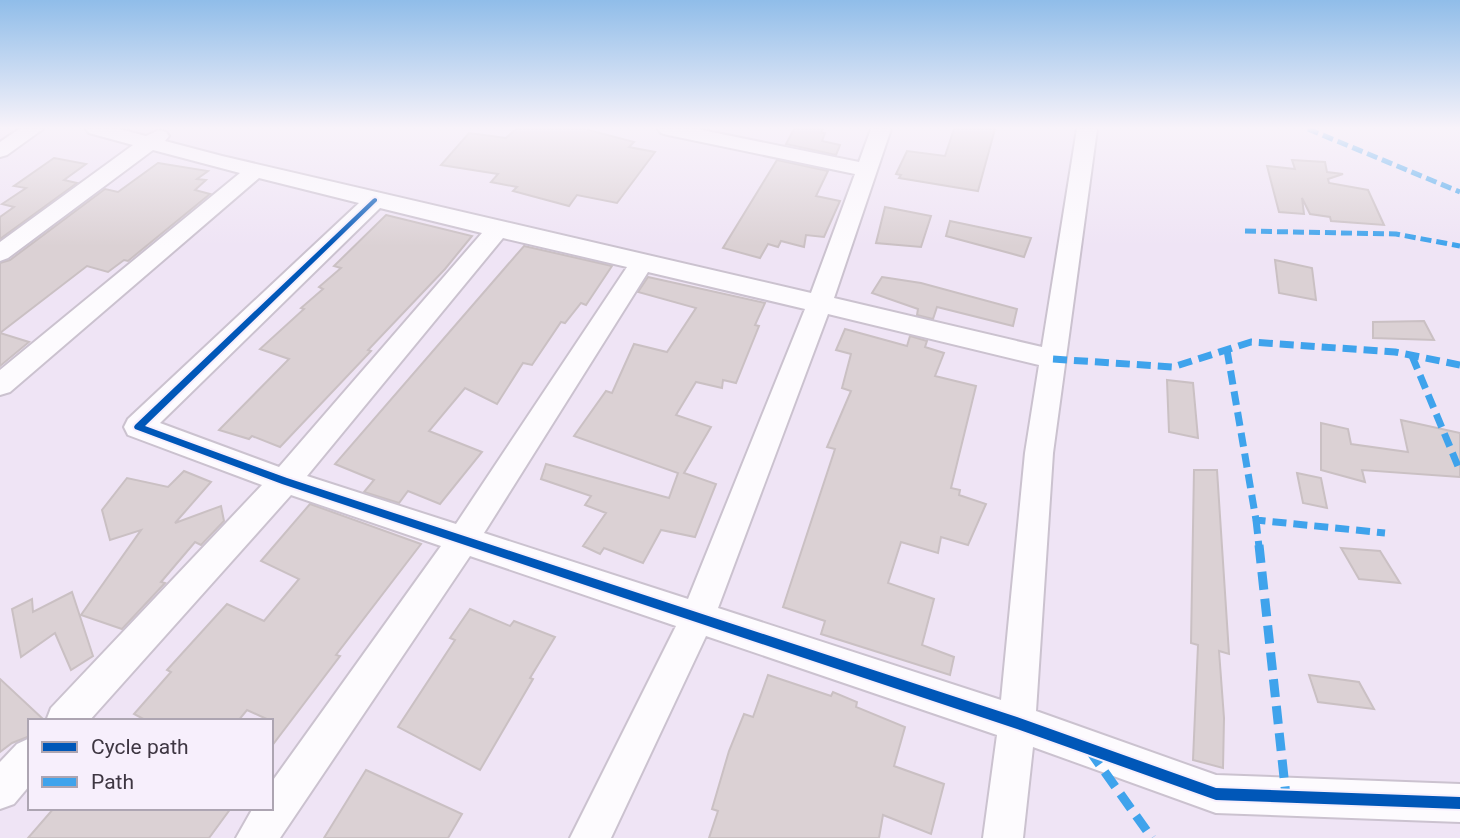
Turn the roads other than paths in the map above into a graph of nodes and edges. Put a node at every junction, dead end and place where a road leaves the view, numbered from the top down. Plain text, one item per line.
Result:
1 (115, 168) edge
2 (248, 168) edge
3 (857, 168) edge
4 (1081, 168) edge
5 (256, 170) junction
6 (864, 170) joint
7 (375, 200) junction
8 (497, 230) junction
9 (0, 253) edge
10 (643, 261) junction
11 (820, 302) junction
12 (1053, 359) junction
13 (0, 385) edge
14 (285, 481) junction
15 (463, 540) junction
16 (697, 619) junction
17 (66, 719) edge
18 (1017, 723) junction
19 (28, 759) edge
20 (0, 790) edge
21 (1460, 803) edge
22 (256, 838) edge
23 (590, 838) edge
24 (1003, 838) edge

1 - 9 street
2 - 5 street
3 - 6 street
4 - 12 street
5 - 7 street
5 - 13 street
6 - 11 street
7 - 8 street
7 - 14 street
8 - 10 street
8 - 14 street
10 - 11 street
10 - 15 street
11 - 12 street
11 - 16 street
12 - 18 street
14 - 15 street
14 - 17 street
15 - 16 street
15 - 22 street
16 - 18 street
16 - 23 street
18 - 21 street
18 - 24 street
19 - 20 street

